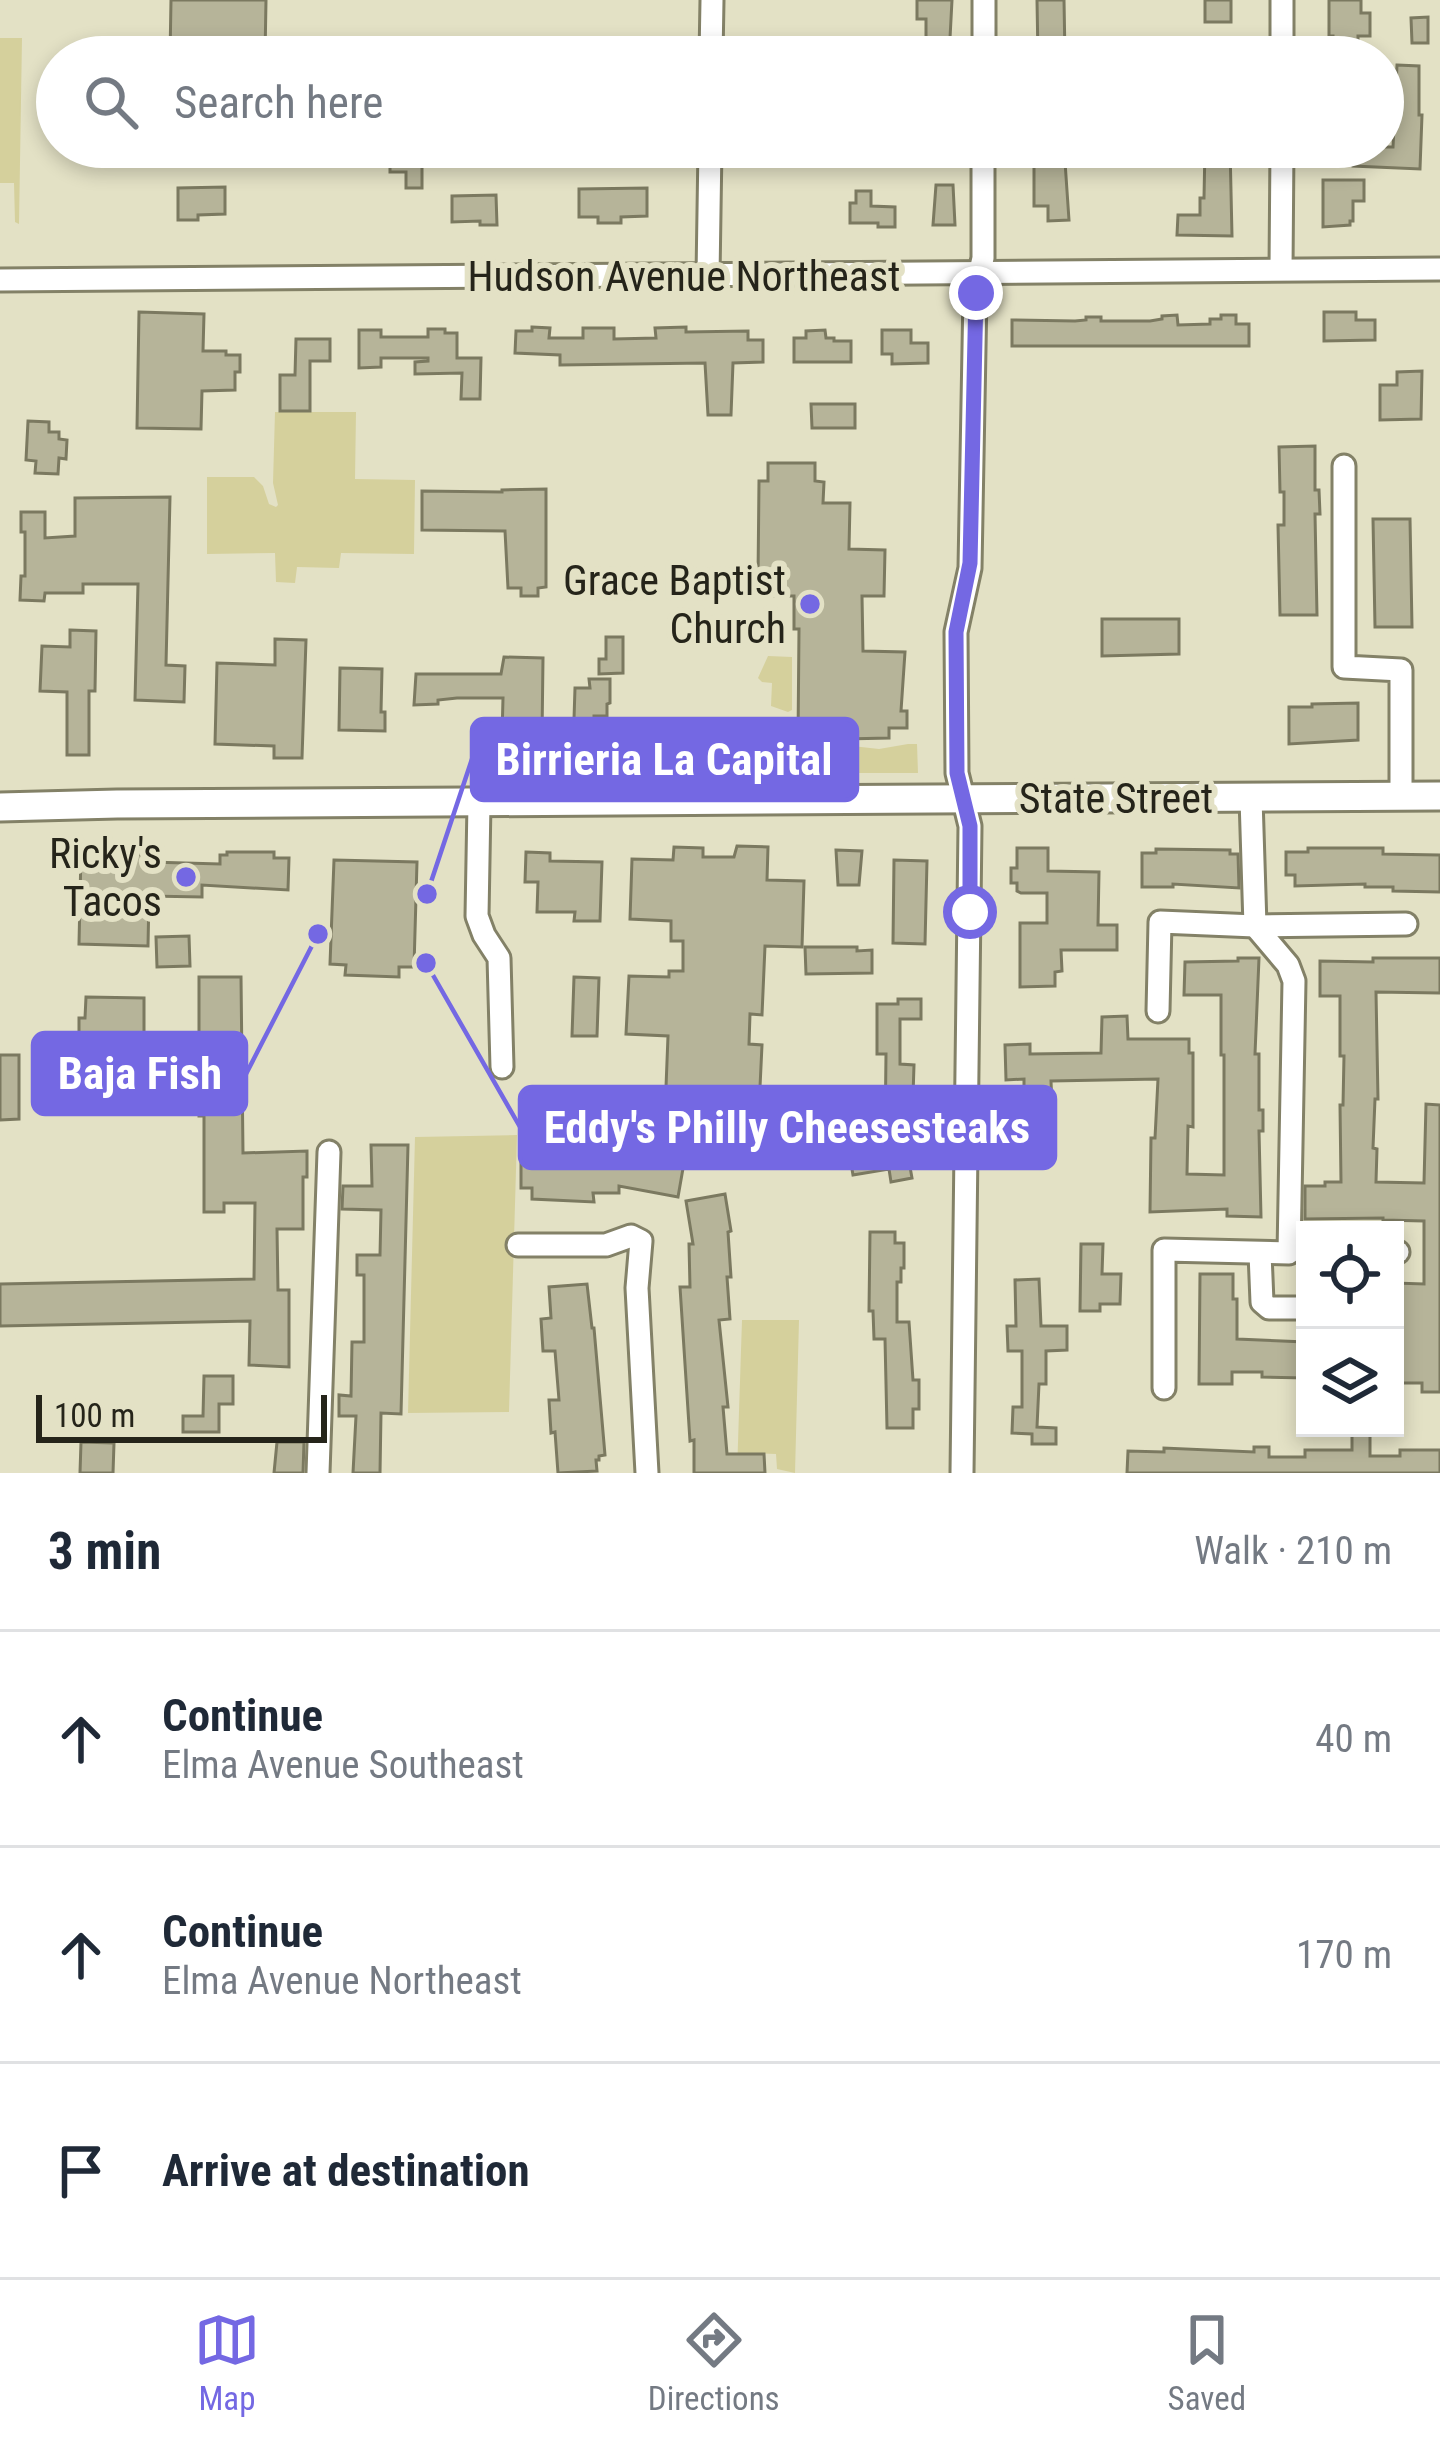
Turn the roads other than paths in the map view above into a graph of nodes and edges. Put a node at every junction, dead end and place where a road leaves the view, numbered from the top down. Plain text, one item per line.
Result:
1 (712, 0) edge
2 (984, 0) edge
3 (1282, 0) edge
4 (711, 36) edge
5 (984, 36) edge
6 (1282, 36) edge
7 (710, 168) edge
8 (983, 168) edge
9 (1282, 168) edge
10 (1281, 269) junction
11 (1440, 269) edge
12 (979, 274) junction
13 (708, 275) junction
14 (0, 280) edge
15 (1345, 466) dead end
16 (1401, 796) junction
17 (1440, 796) edge
18 (963, 798) junction
19 (1251, 798) junction
20 (479, 803) junction
21 (0, 807) edge
22 (1406, 924) dead end
23 (1255, 926) junction
24 (1158, 1012) dead end
25 (502, 1067) dead end
26 (329, 1152) dead end
27 (1297, 1221) edge
28 (518, 1245) dead end
29 (1260, 1252) junction
30 (1296, 1253) edge
31 (1296, 1308) edge
32 (1163, 1388) dead end
33 (318, 1473) edge
34 (647, 1473) edge
35 (962, 1473) edge

1 - 4 street
2 - 5 street
3 - 6 street
7 - 13 street
8 - 12 street
9 - 10 street
10 - 11 street, Hudson Avenue Northeast
10 - 12 street, Hudson Avenue Northeast
12 - 13 street, Hudson Avenue Northeast
12 - 18 street
13 - 14 street, Hudson Avenue Northeast
15 - 16 street
16 - 17 main road, State Street
16 - 19 main road, State Street
18 - 19 main road, State Street
18 - 20 main road, State Street
18 - 35 street
19 - 23 street
20 - 21 main road, State Street
20 - 25 street
22 - 23 street
23 - 24 street
23 - 27 street
26 - 33 street
28 - 34 street
29 - 30 street
29 - 31 street
29 - 32 street

